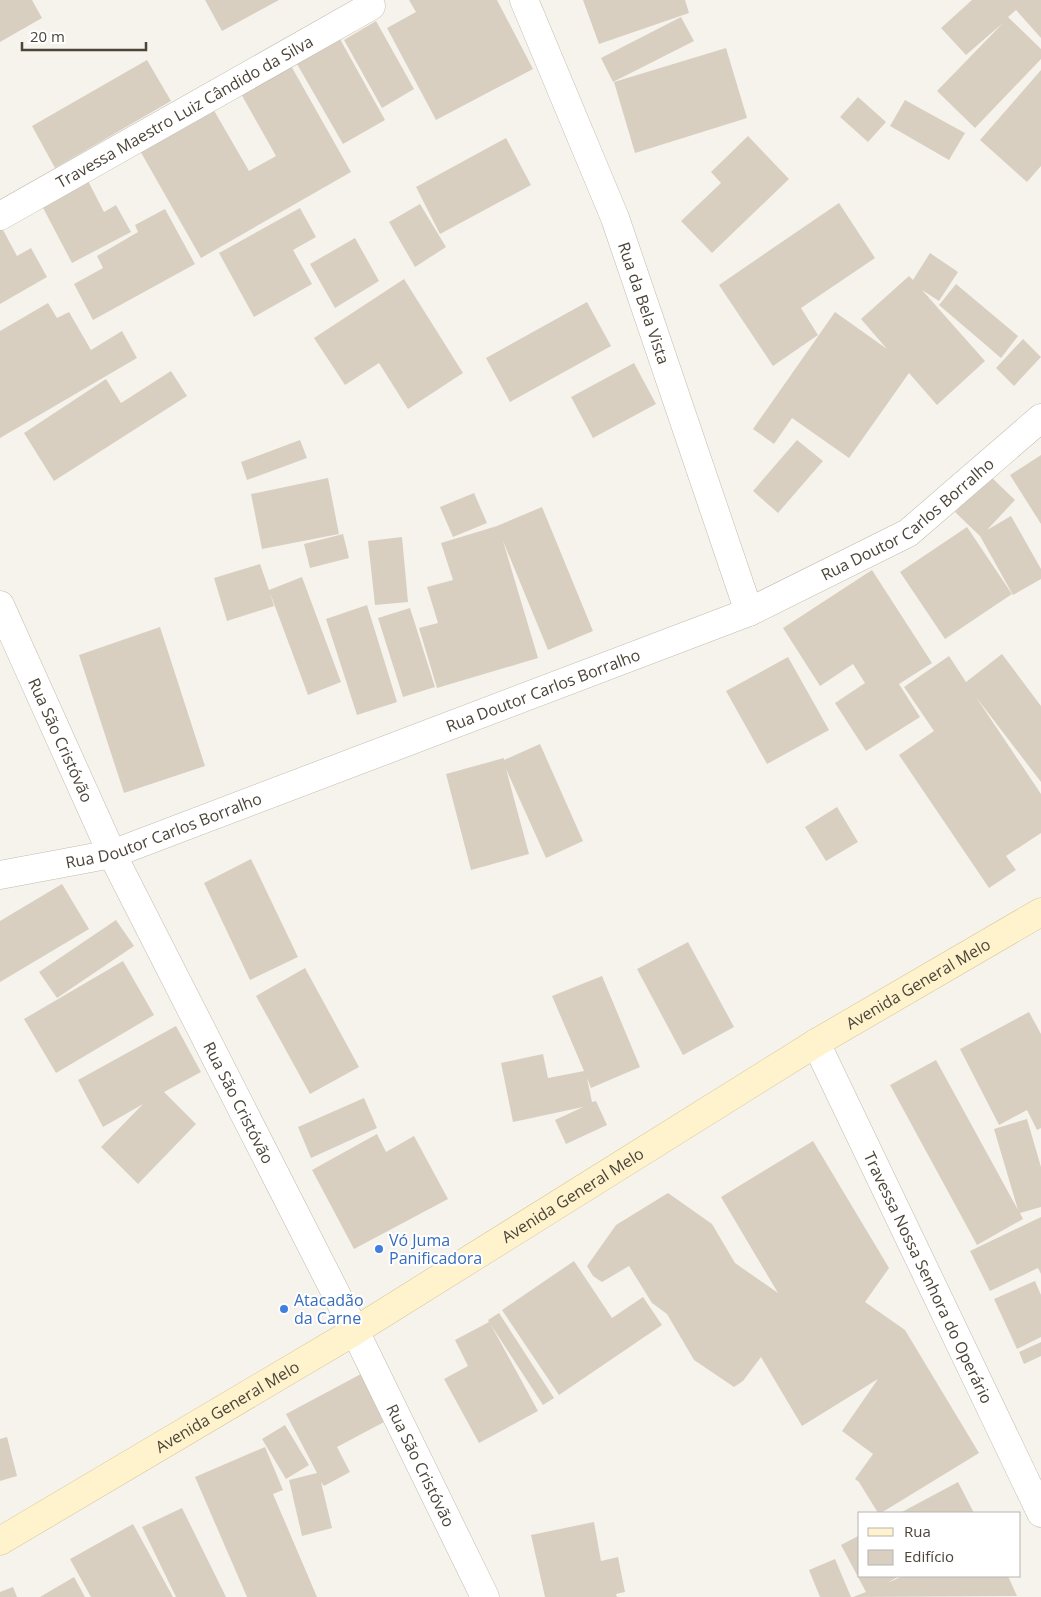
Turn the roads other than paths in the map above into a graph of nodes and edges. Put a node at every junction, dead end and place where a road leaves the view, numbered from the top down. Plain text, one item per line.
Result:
1 (524, 0) edge
2 (371, 6) dead end
3 (0, 216) edge
4 (1041, 418) edge
5 (0, 605) edge
6 (749, 612) junction
7 (112, 854) junction
8 (0, 875) edge
9 (1041, 912) edge
10 (816, 1043) junction
11 (355, 1331) junction
12 (1041, 1513) edge
13 (0, 1541) edge
14 (485, 1597) edge

1 - 6 street, Rua da Bela Vista
2 - 3 street, Travessa Maestro Luiz Cândido da Silva
4 - 6 street, Rua Doutor Carlos Borralho
5 - 7 street, Rua São Cristóvão
6 - 7 street, Rua Doutor Carlos Borralho
7 - 8 street, Rua Doutor Carlos Borralho
7 - 11 street, Rua São Cristóvão
9 - 10 main road, Avenida General Melo
10 - 11 main road, Avenida General Melo
10 - 12 street, Travessa Nossa Senhora do Operário
11 - 13 main road, Avenida General Melo
11 - 14 street, Rua São Cristóvão

